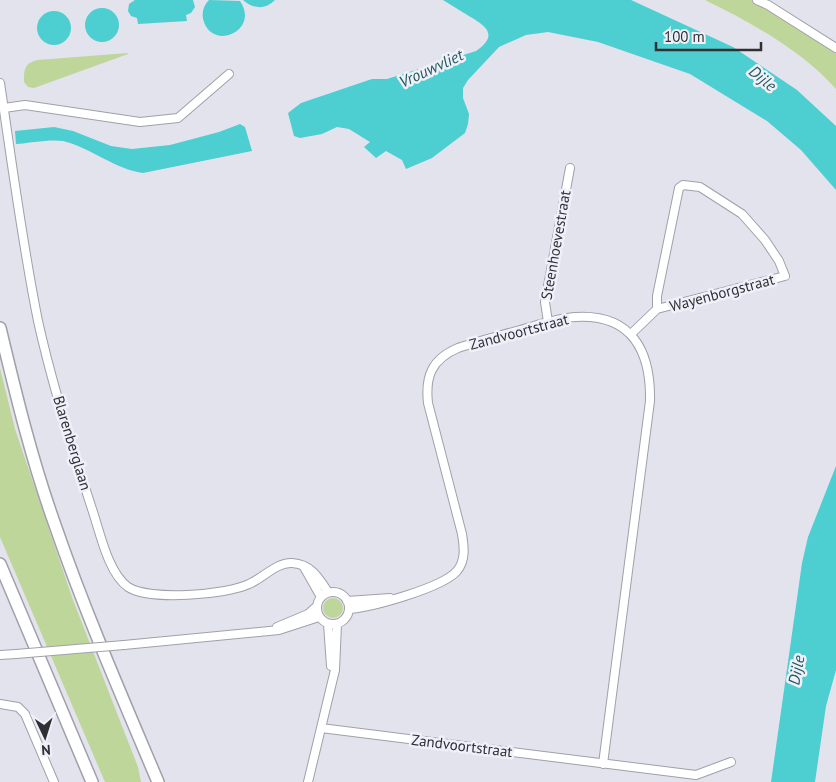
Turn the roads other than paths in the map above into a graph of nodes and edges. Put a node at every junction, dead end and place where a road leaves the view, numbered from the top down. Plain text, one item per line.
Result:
1 (757, 0) edge
2 (836, 48) edge
3 (230, 74) dead end
4 (0, 83) edge
5 (4, 108) junction
6 (570, 168) dead end
7 (657, 309) junction
8 (548, 322) junction
9 (0, 328) edge
10 (631, 334) junction
11 (0, 564) edge
12 (304, 566) junction
13 (328, 592) junction
14 (321, 597) junction
15 (348, 605) junction
16 (316, 607) junction
17 (319, 618) junction
18 (328, 624) junction
19 (337, 624) junction
20 (264, 632) junction
21 (0, 656) edge
22 (331, 681) junction
23 (0, 704) edge
24 (321, 728) junction
25 (731, 762) dead end
26 (603, 764) junction
27 (54, 782) edge
28 (92, 782) edge
29 (158, 782) edge
30 (308, 782) edge

1 - 2 street
3 - 5 street
4 - 5 street, Blarenberglaan
5 - 12 street, Blarenberglaan
6 - 8 street, Steenhoevestraat
7 - 7 street, Wayenborgstraat
7 - 10 street, Wayenborgstraat
8 - 10 street, Zandvoortstraat
8 - 15 street, Zandvoortstraat
9 - 29 highway
10 - 26 street, Zandvoortstraat
11 - 28 highway
12 - 13 street
12 - 14 street
13 - 14 street
13 - 15 street
14 - 16 street
15 - 19 street
16 - 17 street
16 - 20 street
17 - 18 street
17 - 20 street
18 - 19 street
18 - 22 street
19 - 22 street
20 - 21 street, bridge
22 - 24 street
23 - 27 street
24 - 26 street, Zandvoortstraat
24 - 30 street
25 - 26 street, Zandvoortstraat

